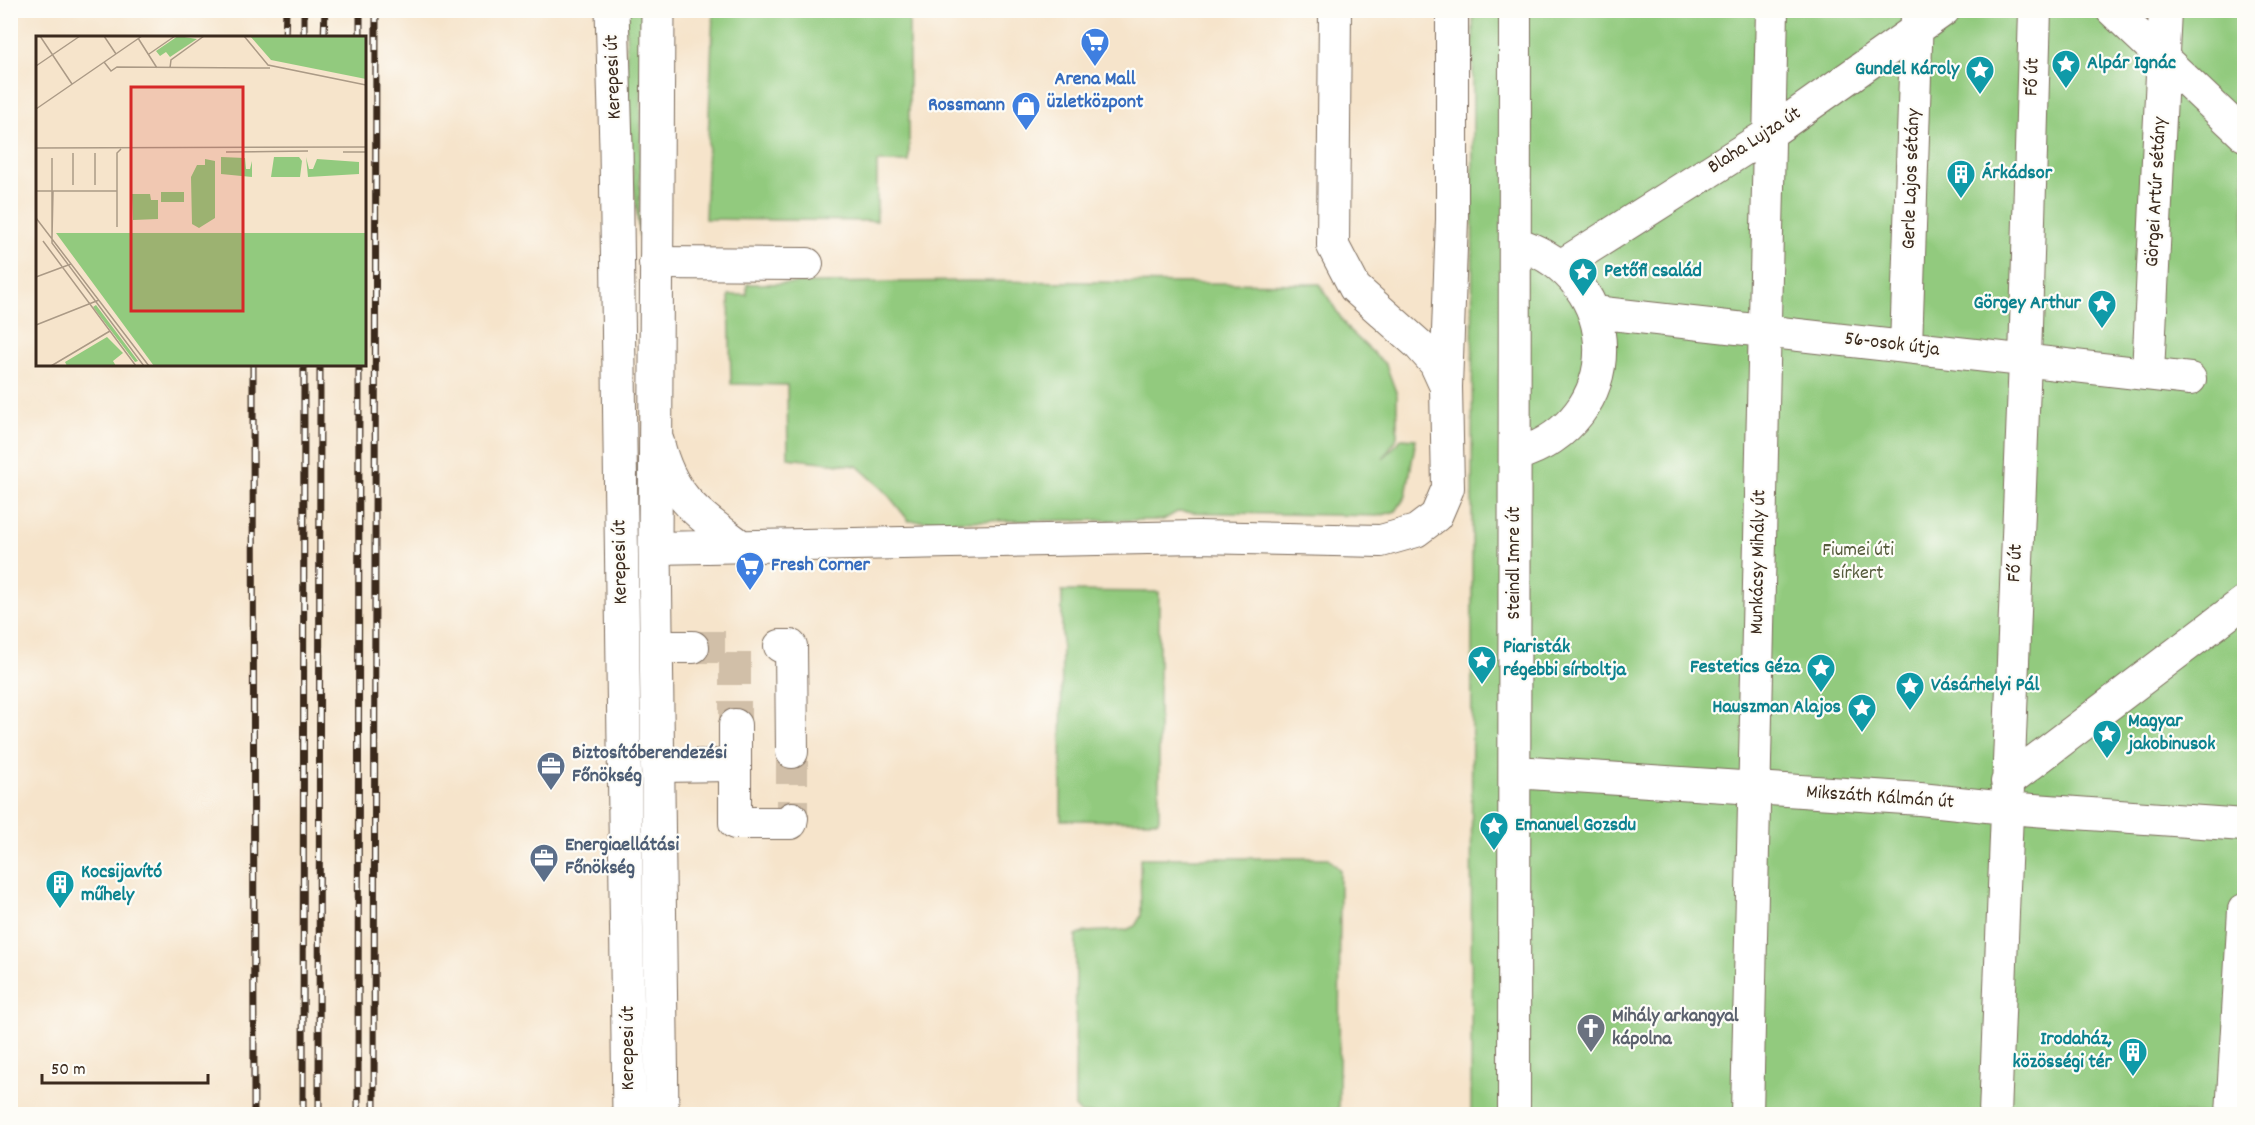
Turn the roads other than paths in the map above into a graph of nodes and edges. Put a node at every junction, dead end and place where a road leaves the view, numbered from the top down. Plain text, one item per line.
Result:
1 (612, 10) edge
2 (658, 10) edge
3 (1335, 10) edge
4 (1452, 10) edge
5 (1515, 10) edge
6 (1772, 10) edge
7 (1944, 10) edge
8 (2035, 10) edge
9 (2112, 10) edge
10 (2165, 10) edge
11 (1917, 20) edge
12 (2163, 58) junction
13 (1770, 133) junction
14 (2244, 135) edge
15 (1515, 243) junction
16 (655, 263) junction
17 (807, 264) dead end
18 (1562, 265) junction
19 (1594, 312) junction
20 (1764, 331) junction
21 (1906, 347) junction
22 (2025, 360) junction
23 (2148, 374) junction
24 (2190, 379) dead end
25 (1446, 387) junction
26 (655, 433) junction
27 (1515, 455) junction
28 (741, 546) junction
29 (655, 548) junction
30 (2244, 602) edge
31 (780, 646) dead end
32 (656, 647) junction
33 (693, 647) tunnel mouth
34 (735, 725) tunnel mouth
35 (792, 752) tunnel mouth
36 (657, 765) junction
37 (735, 765) junction
38 (1515, 772) junction
39 (1754, 790) junction
40 (2006, 795) junction
41 (791, 821) dead end
42 (2244, 825) edge
43 (2244, 910) edge
44 (630, 1114) edge
45 (662, 1114) edge
46 (1514, 1114) edge
47 (1747, 1114) edge
48 (1995, 1114) edge
49 (2232, 1114) edge

1 - 44 main road, Kerepesi út
2 - 16 main road, Kerepesi út
3 - 25 lane
4 - 25 lane
5 - 15 lane, Steindl Imre út
6 - 13 lane, Munkácsy Mihály út
7 - 11 lane, Blaha Lujza út
8 - 22 lane, Fő út
9 - 12 lane
10 - 12 lane, Görgei Artúr sétány
11 - 13 lane, Blaha Lujza út
11 - 21 lane, Gerle Lajos sétány
12 - 14 lane
12 - 23 lane, Görgei Artúr sétány
13 - 18 lane, Blaha Lujza út
13 - 20 lane, Munkácsy Mihály út
15 - 18 lane
15 - 27 lane, Steindl Imre út
16 - 17 lane
16 - 26 main road, Kerepesi út
18 - 19 lane
19 - 20 lane, 56-osok útja
19 - 27 lane
20 - 21 lane, 56-osok útja
20 - 39 lane, Munkácsy Mihály út
21 - 22 lane, 56-osok útja
22 - 23 lane, 56-osok útja
22 - 40 lane, Fő út
23 - 24 lane, 56-osok útja
25 - 28 lane
26 - 28 lane
26 - 29 main road, Kerepesi út
27 - 38 lane, Steindl Imre út
28 - 29 lane
29 - 32 main road, Kerepesi út
30 - 40 lane
31 - 35 lane
32 - 33 lane
32 - 36 main road, Kerepesi út
34 - 37 lane
36 - 37 lane
36 - 45 main road, Kerepesi út
37 - 41 lane
38 - 39 lane, Mikszáth Kálmán út
38 - 46 lane, Steindl Imre út
39 - 40 lane, Mikszáth Kálmán út
39 - 47 lane, Munkácsy Mihály út
40 - 42 lane, Mikszáth Kálmán út
40 - 48 lane, Fő út
43 - 49 lane

